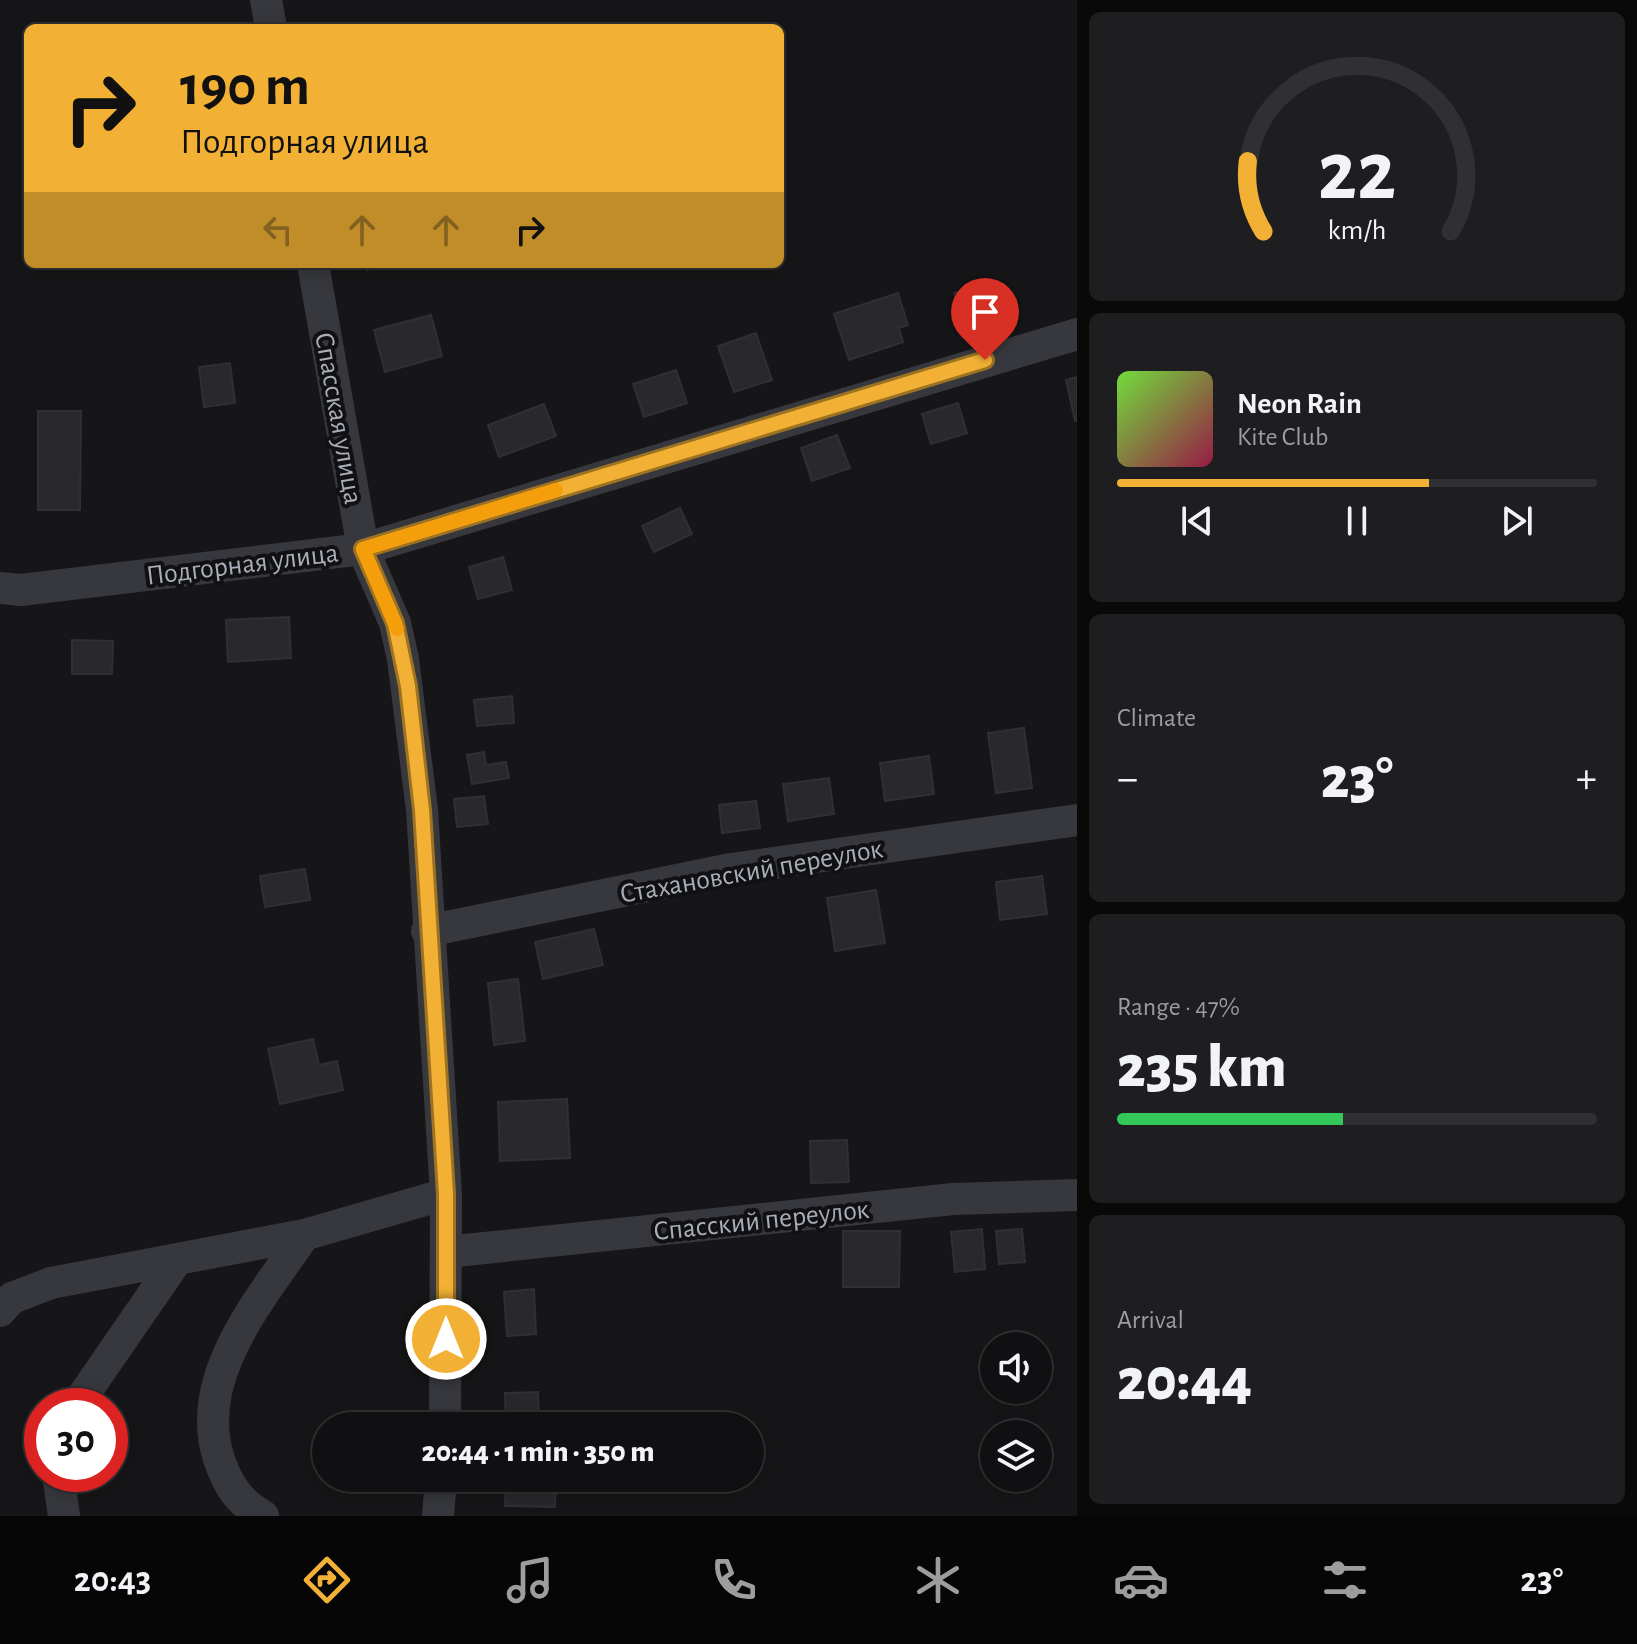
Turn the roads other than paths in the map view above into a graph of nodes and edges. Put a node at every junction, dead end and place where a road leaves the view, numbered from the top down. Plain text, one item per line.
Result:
1 (266, 0) edge
2 (270, 24) edge
3 (314, 268) edge
4 (1077, 334) edge
5 (363, 549) junction
6 (0, 588) edge
7 (1077, 820) edge
8 (427, 931) junction
9 (446, 1194) junction
10 (1077, 1195) edge
11 (304, 1235) junction
12 (446, 1252) junction
13 (176, 1261) junction
14 (4, 1302) edge
15 (88, 1388) edge
16 (445, 1412) edge
17 (61, 1492) edge
18 (440, 1492) edge
19 (64, 1516) edge
20 (263, 1516) edge
21 (438, 1516) edge

1 - 2 street
3 - 5 street, Спасская улица
4 - 5 street, Подгорная улица
5 - 6 street, Подгорная улица
5 - 8 street, Спасская улица
7 - 8 street, Стахановский переулок
8 - 9 street, Спасская улица
9 - 11 street
9 - 12 street, Спасская улица
10 - 12 street, Спасский переулок
11 - 13 street
11 - 20 street
12 - 16 street, Спасская улица
13 - 14 street
13 - 15 street
17 - 19 street
18 - 21 street

